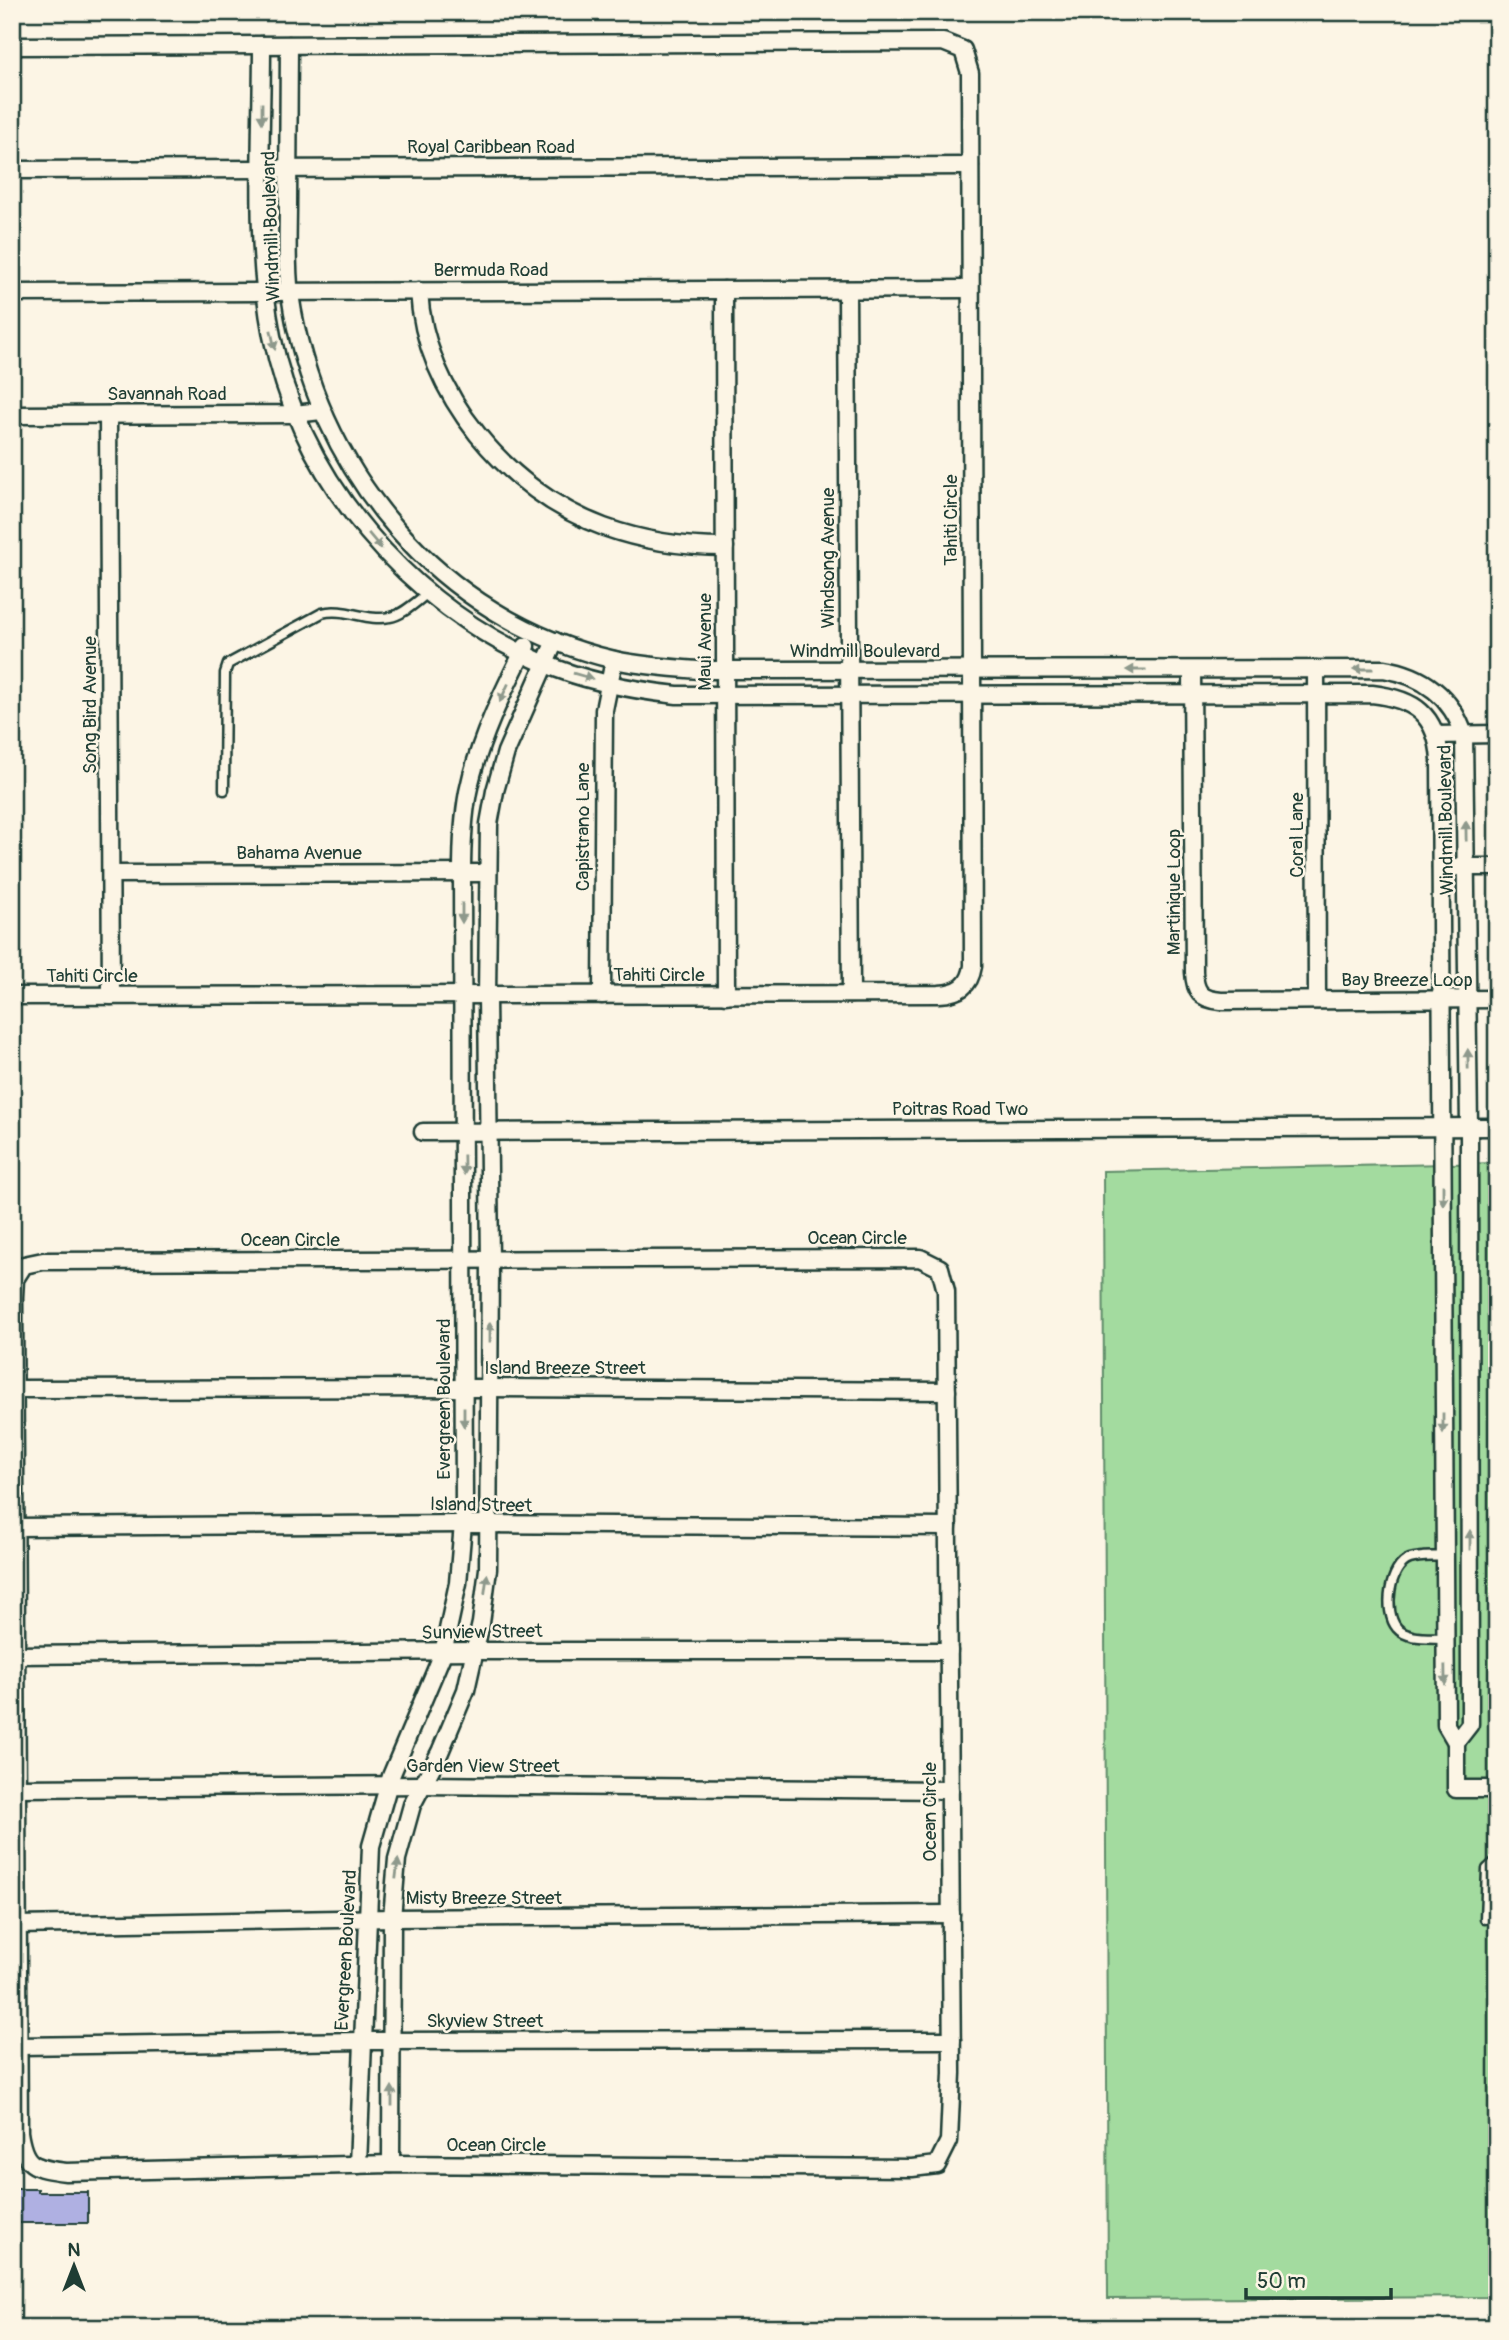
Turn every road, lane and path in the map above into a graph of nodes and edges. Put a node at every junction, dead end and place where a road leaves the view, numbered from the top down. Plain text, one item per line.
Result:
1 (262, 45) junction
2 (289, 45) junction
3 (12, 46) edge
4 (970, 166) junction
5 (288, 168) junction
6 (262, 169) junction
7 (12, 170) edge
8 (970, 289) junction
9 (419, 290) junction
10 (724, 290) junction
11 (847, 290) junction
12 (266, 292) junction
13 (290, 292) junction
14 (12, 293) edge
15 (321, 411) junction
16 (295, 414) junction
17 (12, 415) edge
18 (108, 415) junction
19 (724, 547) junction
20 (428, 593) junction
21 (534, 631) junction
22 (555, 641) junction
23 (523, 653) junction
24 (614, 660) junction
25 (544, 664) junction
26 (1316, 669) junction
27 (972, 670) junction
28 (1192, 670) junction
29 (725, 671) junction
30 (849, 671) junction
31 (608, 683) junction
32 (1316, 693) junction
33 (1192, 694) junction
34 (849, 695) junction
35 (972, 695) junction
36 (724, 696) junction
37 (1497, 734) edge
38 (1436, 735) junction
39 (1464, 735) junction
40 (224, 790) dead end
41 (1440, 867) junction
42 (1466, 867) junction
43 (1497, 867) edge
44 (462, 873) junction
45 (488, 873) junction
46 (111, 874) junction
47 (851, 994) junction
48 (602, 995) junction
49 (726, 995) junction
50 (12, 996) edge
51 (111, 996) junction
52 (462, 996) junction
53 (487, 996) junction
54 (1442, 999) junction
55 (1468, 999) junction
56 (1497, 999) edge
57 (1317, 1000) junction
58 (1443, 1127) junction
59 (1469, 1127) junction
60 (1497, 1127) edge
61 (489, 1131) junction
62 (423, 1132) dead end
63 (463, 1132) junction
64 (464, 1259) junction
65 (490, 1261) junction
66 (464, 1388) junction
67 (490, 1388) junction
68 (14, 1389) junction
69 (947, 1391) junction
70 (463, 1524) junction
71 (489, 1525) junction
72 (15, 1527) junction
73 (948, 1527) junction
74 (1444, 1556) junction
75 (1470, 1585) junction
76 (1444, 1586) junction
77 (1444, 1638) junction
78 (475, 1651) junction
79 (949, 1651) junction
80 (443, 1653) junction
81 (15, 1655) junction
82 (1456, 1742) junction
83 (423, 1785) junction
84 (387, 1786) junction
85 (15, 1788) junction
86 (1497, 1788) edge
87 (950, 1790) junction
88 (1497, 1860) edge
89 (951, 1914) junction
90 (392, 1918) junction
91 (1485, 1919) dead end
92 (367, 1920) junction
93 (18, 1924) junction
94 (952, 2039) junction
95 (362, 2041) junction
96 (392, 2041) junction
97 (18, 2046) junction
98 (391, 2164) junction
99 (358, 2165) junction

1 - 2 street, Tahiti Circle
1 - 3 street, Tahiti Circle
1 -> 6 street, Windmill Boulevard
2 - 4 street, Tahiti Circle
2 - 5 street, Windmill Boulevard
4 - 5 street, Royal Caribbean Road
4 - 8 street, Tahiti Circle
5 - 6 street, Royal Caribbean Road
5 - 13 street, Windmill Boulevard
6 - 7 street, Royal Caribbean Road
6 - 12 street, Windmill Boulevard
8 - 11 street, Bermuda Road
8 - 27 street, Tahiti Circle
9 - 10 street, Bermuda Road
9 - 13 street, Bermuda Road
9 - 19 street
10 - 11 street, Bermuda Road
10 - 19 street, Maui Avenue
11 - 30 street, Windsong Avenue
12 - 13 street, Bermuda Road
12 - 14 street, Bermuda Road
12 -> 16 street, Windmill Boulevard
13 - 15 street, Windmill Boulevard
15 - 16 street, Savannah Road
15 - 21 street, Windmill Boulevard
16 - 18 street, Savannah Road
16 -> 20 street, Windmill Boulevard
17 - 18 street, Savannah Road
18 - 46 street, Song Bird Avenue
19 - 29 street, Maui Avenue
20 - 23 street, Windmill Boulevard
20 - 40 lane
21 - 22 street, Windmill Boulevard
21 - 23 street, Evergreen Boulevard
22 - 24 street, Windmill Boulevard
22 - 25 street
23 - 25 street, Windmill Boulevard
23 -> 44 street, Evergreen Boulevard
24 - 29 street, Windmill Boulevard
24 - 31 street, Capistrano Lane
25 -> 31 street, Windmill Boulevard
25 - 45 street
26 - 28 street, Windmill Boulevard
26 - 32 street, Coral Lane
39 -> 26 street, Windmill Boulevard
28 -> 27 street, Windmill Boulevard
27 - 30 street, Windmill Boulevard
27 - 35 street, Tahiti Circle
28 - 33 street, Martinique Loop
29 - 30 street, Windmill Boulevard
29 - 36 street, Maui Avenue
30 - 34 street, Windsong Avenue
31 - 36 street, Windmill Boulevard
31 - 48 street, Capistrano Lane
32 - 33 street, Windmill Boulevard
32 - 38 street, Windmill Boulevard
32 - 57 street, Coral Lane
33 - 35 street, Windmill Boulevard
33 - 57 street, Martinique Loop
34 - 35 street, Windmill Boulevard
34 - 36 street, Windmill Boulevard
34 - 47 street, Windsong Avenue
35 - 47 street, Tahiti Circle
36 - 49 street, Maui Avenue
37 - 39 street
38 - 39 street
38 - 41 street, Windmill Boulevard
42 -> 39 street, Windmill Boulevard
41 - 42 street
41 - 54 street, Windmill Boulevard
42 - 43 street
42 - 55 street, Windmill Boulevard
44 - 45 street, Bahama Avenue
44 - 46 street, Bahama Avenue
44 -> 52 street, Evergreen Boulevard
45 - 53 street
46 - 51 street, Song Bird Avenue
47 - 49 street, Tahiti Circle
48 - 49 street, Tahiti Circle
48 - 53 street, Tahiti Circle
50 - 51 street, Tahiti Circle
51 - 52 street, Tahiti Circle
52 - 53 street, Tahiti Circle
52 - 63 street, Evergreen Boulevard
53 - 61 street
54 - 55 street, Bay Breeze Loop
54 - 57 street, Bay Breeze Loop
54 - 58 street, Windmill Boulevard
55 - 56 street, Bay Breeze Loop
59 -> 55 street, Windmill Boulevard
58 - 59 street, Poitras Road Two
58 - 61 street, Poitras Road Two
58 -> 74 street, Windmill Boulevard
59 - 60 street, Poitras Road Two
75 -> 59 street, Windmill Boulevard
61 - 63 street, Poitras Road Two
61 - 65 street
62 - 63 street, Poitras Road Two
63 -> 64 street, Evergreen Boulevard
64 - 65 street, Ocean Circle
64 - 66 street, Evergreen Boulevard
64 - 68 street, Ocean Circle
67 -> 65 street
65 - 69 street, Ocean Circle
66 - 67 street, Island Breeze Street
66 - 68 street, Island Breeze Street
66 -> 70 street, Evergreen Boulevard
67 - 69 street, Island Breeze Street
67 - 71 street
68 - 72 street, Ocean Circle
69 - 73 street, Ocean Circle
70 - 71 street, Island Street
70 - 72 street, Island Street
70 - 80 street, Evergreen Boulevard
71 - 73 street, Island Street
78 -> 71 street
72 - 81 street, Ocean Circle
73 - 79 street, Ocean Circle
74 - 76 street, Windmill Boulevard
74 - 77 lane
75 - 76 street
75 - 82 street, Windmill Boulevard
76 - 77 street, Windmill Boulevard
77 -> 82 street, Windmill Boulevard
78 - 79 street, Sunview Street
78 - 80 street, Sunview Street
78 - 83 street
79 - 87 street, Ocean Circle
80 - 81 street, Sunview Street
80 - 84 street, Evergreen Boulevard
81 - 85 street, Ocean Circle
82 - 86 street
83 - 84 street, Garden View Street
83 - 87 street, Garden View Street
90 -> 83 street
84 - 85 street, Garden View Street
84 - 92 street, Evergreen Boulevard
85 - 93 street, Ocean Circle
87 - 89 street, Ocean Circle
88 - 91 lane
89 - 90 street, Misty Breeze Street
89 - 94 street, Ocean Circle
90 - 92 street, Misty Breeze Street
90 - 96 street
92 - 93 street, Misty Breeze Street
92 - 95 street, Evergreen Boulevard
93 - 97 street, Ocean Circle
94 - 96 street, Skyview Street
94 - 98 street, Ocean Circle
95 - 96 street, Skyview Street
95 - 97 street, Skyview Street
95 - 99 street, Evergreen Boulevard
98 -> 96 street
97 - 99 street, Ocean Circle
98 - 99 street, Ocean Circle

